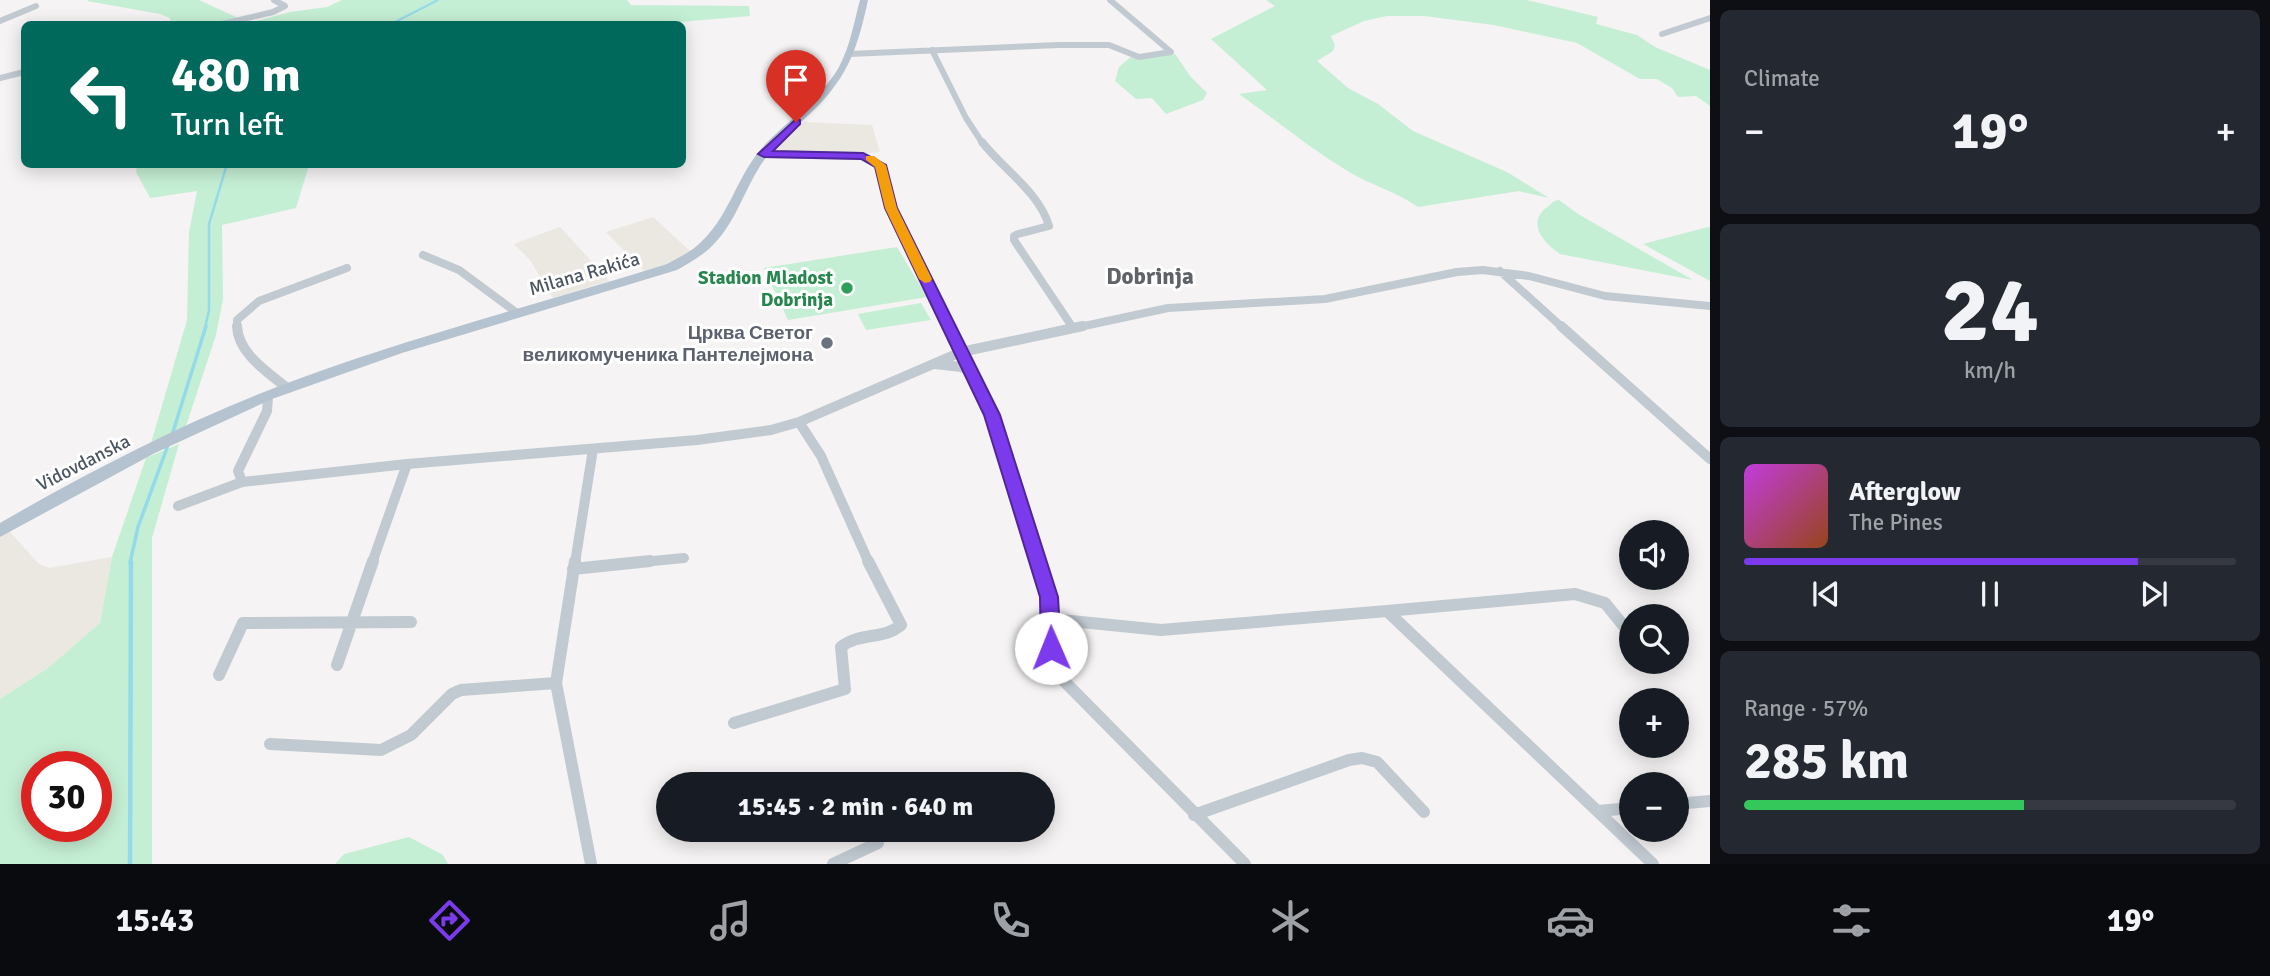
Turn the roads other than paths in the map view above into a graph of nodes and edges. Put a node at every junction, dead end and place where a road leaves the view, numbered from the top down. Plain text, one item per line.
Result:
1 (274, 0) edge
2 (864, 0) edge
3 (1110, 0) edge
4 (36, 6) dead end
5 (1710, 18) edge
6 (0, 21) edge
7 (235, 21) edge
8 (1662, 34) dead end
9 (932, 50) junction
10 (849, 54) junction
11 (21, 73) edge
12 (0, 78) edge
13 (764, 154) junction
14 (423, 255) dead end
15 (347, 268) dead end
16 (1499, 270) junction
17 (1710, 306) edge
18 (517, 313) junction
19 (1073, 328) junction
20 (961, 352) junction
21 (927, 364) junction
22 (970, 371) junction
23 (287, 388) junction
24 (268, 397) junction
25 (799, 422) junction
26 (189, 432) joint
27 (593, 449) junction
28 (1710, 459) edge
29 (407, 464) junction
30 (242, 482) junction
31 (178, 506) dead end
32 (0, 531) edge
33 (684, 558) dead end
34 (573, 569) junction
35 (1387, 611) junction
36 (1051, 619) junction
37 (1619, 620) edge
38 (353, 621) junction
39 (411, 622) dead end
40 (337, 665) dead end
41 (219, 675) dead end
42 (556, 683) junction
43 (734, 723) dead end
44 (270, 744) dead end
45 (1710, 801) edge
46 (1689, 803) edge
47 (1619, 809) edge
48 (1598, 811) junction
49 (1424, 812) dead end
50 (1194, 815) junction
51 (878, 843) dead end
52 (591, 864) edge
53 (833, 864) edge
54 (1245, 864) edge
55 (1653, 864) edge

1 - 7 street
2 - 10 main road, Milana Rakića
3 - 9 street
4 - 6 street
5 - 8 street
9 - 10 street
9 - 19 street
10 - 13 main road, Milana Rakića
11 - 12 street
13 - 18 main road, Milana Rakića
13 - 20 street
14 - 18 street
15 - 23 street
16 - 17 street
16 - 19 street
16 - 28 street
18 - 23 main road, Milana Rakića
19 - 20 street
20 - 21 street
20 - 22 street
21 - 22 street
21 - 25 street
22 - 36 street
23 - 24 main road, Milana Rakića
24 - 26 main road, Milana Rakića
24 - 30 street
25 - 27 street
25 - 43 street
26 - 32 main road, Vidovdanska
27 - 29 street
27 - 34 street
29 - 30 street
29 - 38 street
30 - 31 street
33 - 34 street
34 - 42 street
35 - 36 street
35 - 37 street
35 - 48 street
36 - 50 street
38 - 39 street
38 - 40 street
38 - 41 street
42 - 44 street
42 - 52 street
45 - 46 street
47 - 48 street
48 - 55 street
49 - 50 street
50 - 54 street
51 - 53 street

